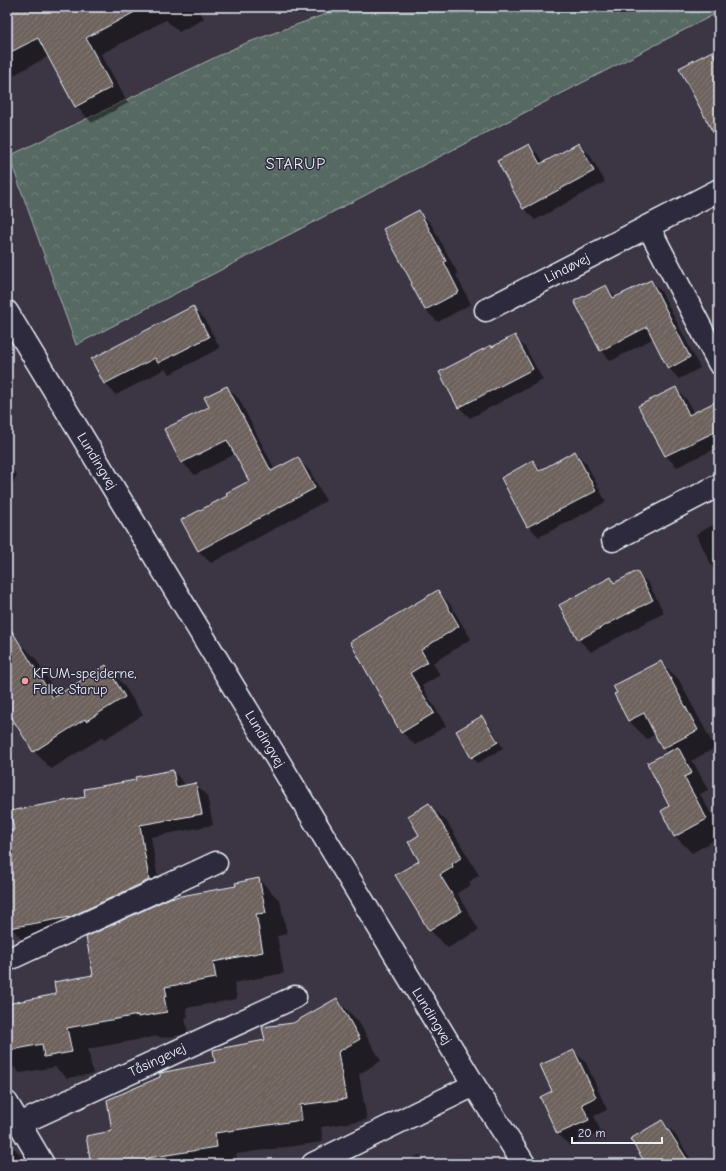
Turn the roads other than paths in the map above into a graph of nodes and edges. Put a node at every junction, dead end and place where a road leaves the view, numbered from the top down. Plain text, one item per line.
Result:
1 (719, 190) edge
2 (648, 226) junction
3 (486, 310) dead end
4 (7, 312) edge
5 (719, 364) edge
6 (719, 485) edge
7 (613, 540) dead end
8 (216, 863) dead end
9 (7, 960) edge
10 (295, 997) dead end
11 (474, 1085) junction
12 (7, 1103) edge
13 (19, 1124) junction
14 (43, 1164) edge
15 (313, 1164) edge
16 (524, 1164) edge

1 - 2 street, Lindøvej
2 - 3 street, Lindøvej
2 - 5 street
4 - 11 street, Lundingvej
6 - 7 street
8 - 9 street
10 - 13 street, Tåsingevej
11 - 15 street
11 - 16 street, Lundingvej
12 - 13 street
13 - 14 street

